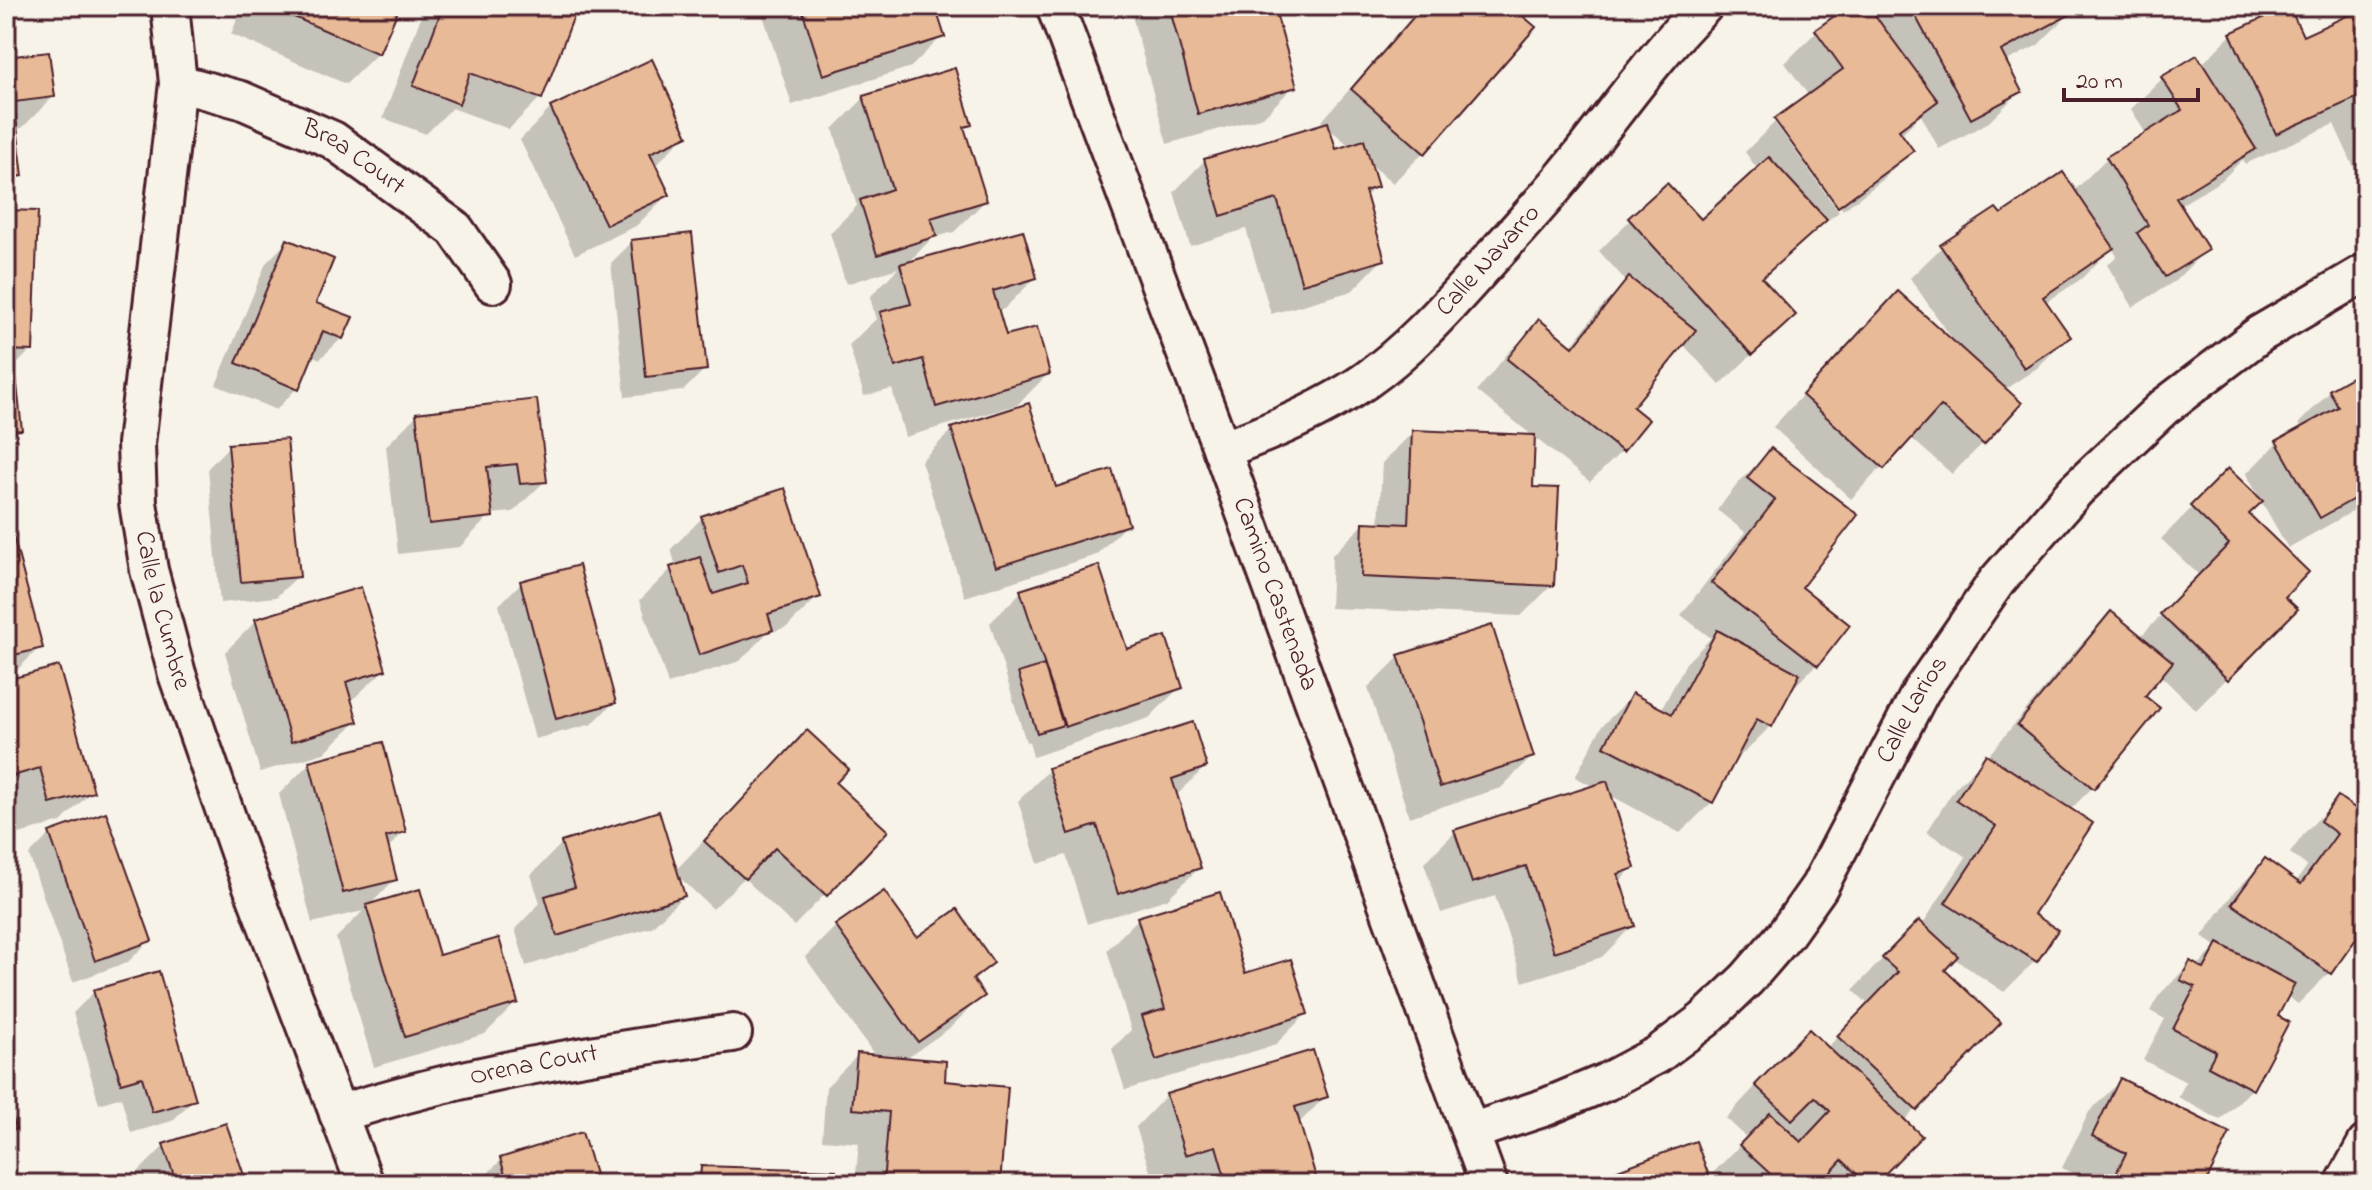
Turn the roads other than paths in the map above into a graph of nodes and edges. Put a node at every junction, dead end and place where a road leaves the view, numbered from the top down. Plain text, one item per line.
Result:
1 (170, 6) edge
2 (1055, 6) edge
3 (1704, 6) edge
4 (178, 83) junction
5 (2366, 272) edge
6 (493, 284) dead end
7 (1222, 450) junction
8 (733, 1033) dead end
9 (338, 1114) junction
10 (1470, 1132) junction
11 (2366, 1144) edge
12 (365, 1184) edge
13 (1489, 1184) edge
14 (2344, 1184) edge

1 - 4 street, Calle la Cumbre
2 - 7 street, Camino Castenada
3 - 7 street, Calle Navarro
4 - 6 street, Brea Court
4 - 9 street, Calle la Cumbre
5 - 10 street, Calle Larios
7 - 10 street, Camino Castenada
8 - 9 street, Orena Court
9 - 12 street, Calle la Cumbre
10 - 13 street, Camino Castenada
11 - 14 street

